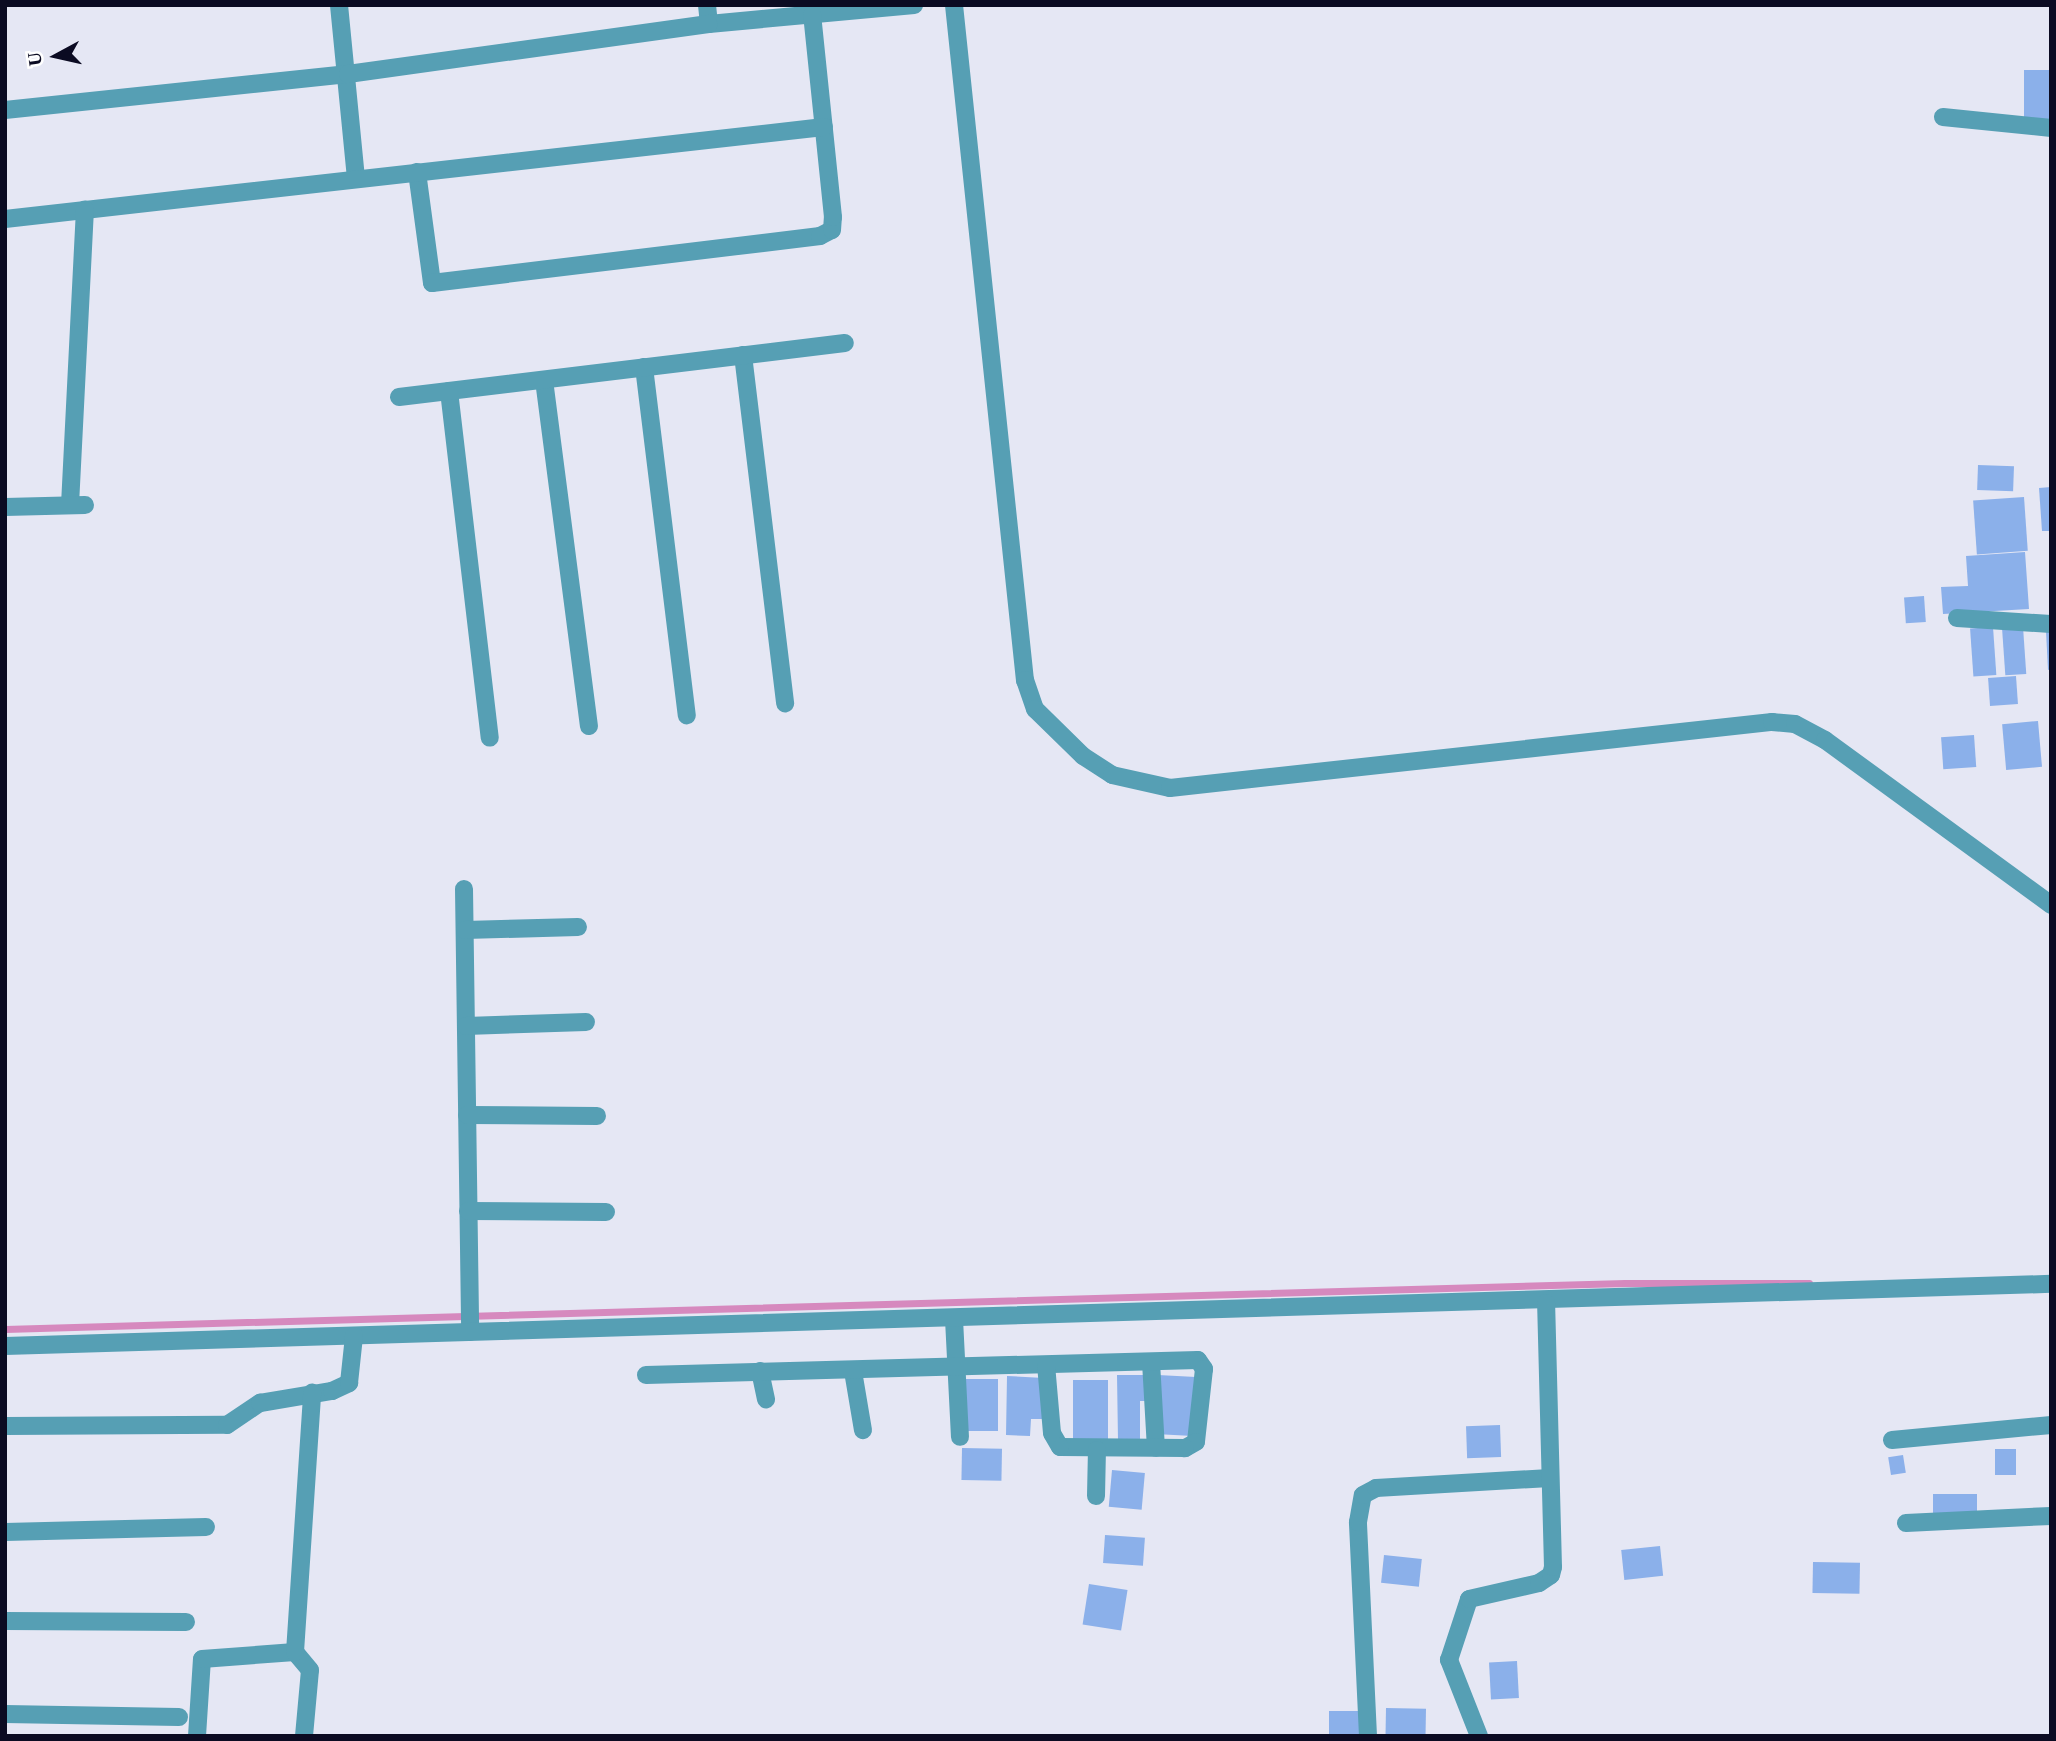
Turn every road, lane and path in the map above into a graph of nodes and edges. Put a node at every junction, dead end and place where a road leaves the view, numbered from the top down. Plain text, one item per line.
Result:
1 (339, 5) edge
2 (707, 5) edge
3 (914, 5) edge
4 (954, 5) edge
5 (812, 15) junction
6 (709, 24) junction
7 (348, 74) junction
8 (5, 110) edge
9 (1943, 117) dead end
10 (824, 127) junction
11 (2051, 128) edge
12 (417, 172) junction
13 (356, 178) junction
14 (85, 209) junction
15 (5, 219) edge
16 (845, 343) dead end
17 (743, 355) junction
18 (644, 367) junction
19 (544, 380) junction
20 (449, 391) junction
21 (399, 397) dead end
22 (5, 508) edge
23 (1957, 618) dead end
24 (2051, 624) edge
25 (785, 703) dead end
26 (687, 715) dead end
27 (589, 726) dead end
28 (490, 738) dead end
29 (464, 889) dead end
30 (2051, 905) edge
31 (578, 927) dead end
32 (465, 930) junction
33 (586, 1022) dead end
34 (466, 1026) junction
35 (467, 1115) junction
36 (597, 1116) dead end
37 (468, 1211) junction
38 (606, 1212) dead end
39 (2051, 1284) edge
40 (1546, 1303) junction
41 (954, 1319) junction
42 (470, 1322) junction
43 (355, 1336) junction
44 (5, 1346) edge
45 (1151, 1362) junction
46 (1046, 1365) junction
47 (955, 1367) junction
48 (760, 1371) junction
49 (853, 1371) junction
50 (646, 1374) dead end
51 (312, 1393) junction
52 (766, 1399) dead end
53 (2051, 1425) edge
54 (5, 1426) edge
55 (863, 1430) dead end
56 (960, 1437) dead end
57 (1892, 1440) dead end
58 (1156, 1448) junction
59 (1097, 1450) junction
60 (1550, 1478) junction
61 (1096, 1496) dead end
62 (2051, 1516) edge
63 (1906, 1522) dead end
64 (206, 1527) dead end
65 (5, 1532) edge
66 (5, 1620) edge
67 (186, 1622) dead end
68 (295, 1652) junction
69 (5, 1714) edge
70 (179, 1717) dead end
71 (197, 1736) edge
72 (304, 1736) edge
73 (1368, 1736) edge
74 (1479, 1736) edge

1 - 7 street
2 - 6 street
3 - 5 street
4 - 30 street
5 - 6 street
5 - 10 street
6 - 7 street
7 - 8 street
7 - 13 street
9 - 11 street
10 - 12 street
10 - 12 street
12 - 13 street
13 - 14 street
14 - 15 street
14 - 22 street
16 - 17 street
17 - 18 street
17 - 25 street
18 - 19 street
18 - 26 street
19 - 20 street
19 - 27 street
20 - 21 street
20 - 28 street
23 - 24 street
29 - 32 street
31 - 32 street
32 - 34 street
33 - 34 street
34 - 35 street
35 - 36 street
35 - 37 street
37 - 38 street
37 - 42 street
39 - 40 street
40 - 41 street
40 - 60 street
41 - 42 street
41 - 47 street
42 - 43 street
43 - 44 street
43 - 51 street
45 - 46 street
45 - 58 street
45 - 58 street
46 - 47 street
46 - 59 street
47 - 49 street
47 - 56 street
48 - 49 street
48 - 50 street
48 - 52 street
49 - 55 street
51 - 54 street
51 - 68 street
53 - 57 street
58 - 59 street
59 - 61 street
60 - 73 street
60 - 74 street
62 - 63 street
64 - 65 street
66 - 67 street
68 - 71 street
68 - 72 street
69 - 70 street

